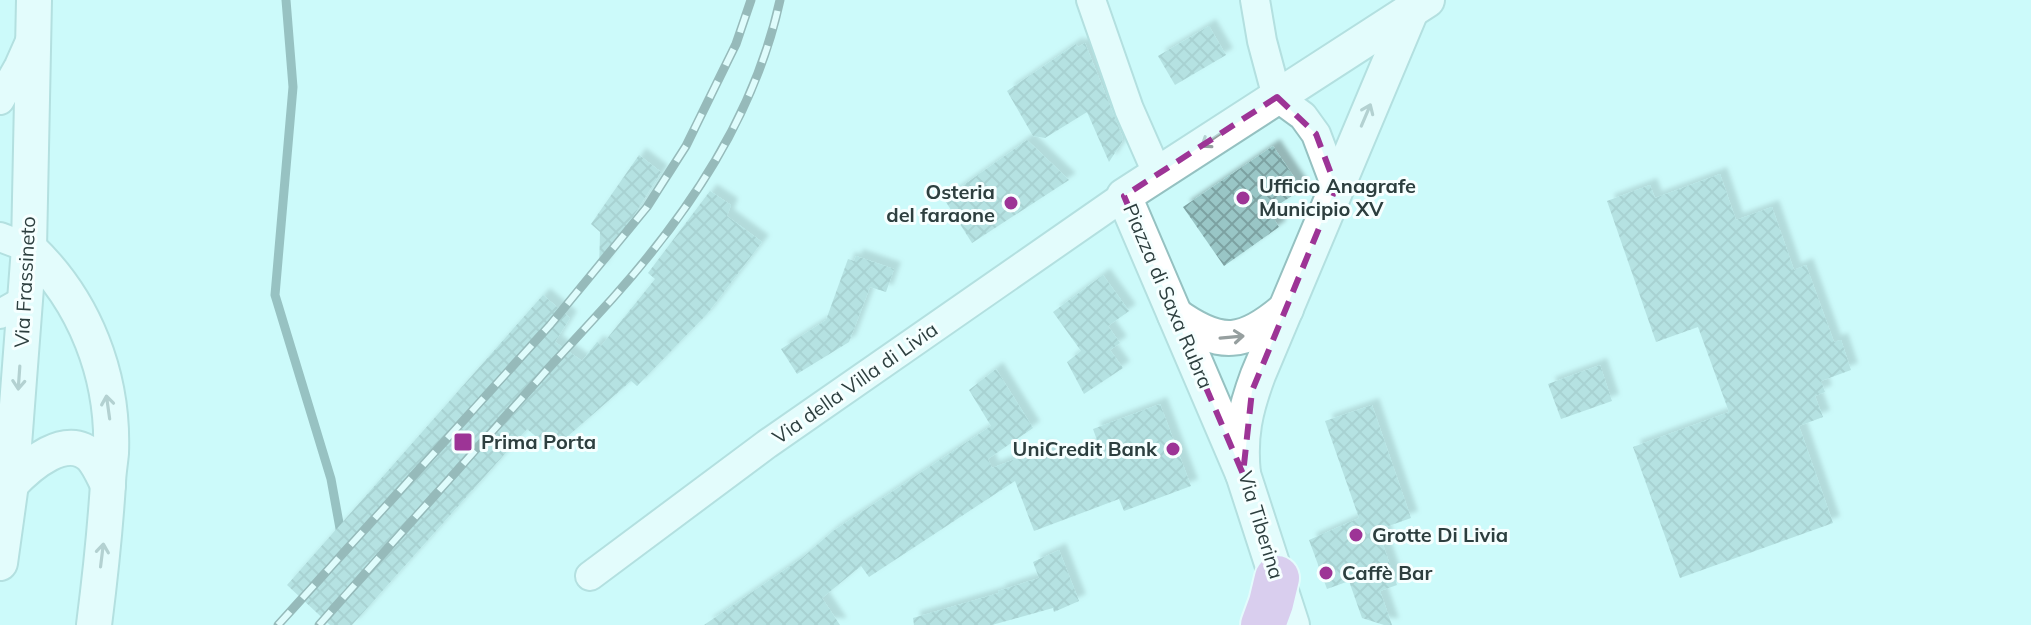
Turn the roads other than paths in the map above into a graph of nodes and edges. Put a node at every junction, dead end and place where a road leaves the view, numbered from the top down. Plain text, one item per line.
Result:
1 (34, 0) edge
2 (1091, 0) edge
3 (1255, 0) edge
4 (1419, 6) edge
5 (33, 34) junction
6 (1277, 97) junction
7 (0, 100) edge
8 (1158, 175) junction
9 (1336, 187) junction
10 (1124, 196) junction
11 (14, 243) edge
12 (1290, 299) junction
13 (12, 307) edge
14 (1175, 315) junction
15 (1243, 474) junction
16 (11, 484) junction
17 (108, 485) junction
18 (0, 563) edge
19 (590, 576) dead end
20 (1277, 578) junction
21 (94, 625) edge
22 (1263, 625) edge
23 (1292, 625) edge

1 - 5 street, Via Frassineto
2 - 8 street
3 - 6 street
4 - 6 street, Piazza di Saxa Rubra
9 -> 4 street, Piazza di Saxa Rubra
5 - 7 street
5 - 11 street, Via Frassineto
6 -> 8 street, Piazza di Saxa Rubra
6 - 9 street
8 - 10 street, Piazza di Saxa Rubra
9 - 12 street, Piazza di Saxa Rubra
10 - 14 street, Piazza di Saxa Rubra
10 - 19 street, Via della Villa di Livia
11 - 13 street, Via Frassineto
17 -> 11 street
14 -> 12 street
12 - 15 street, Via Tiberina
13 -> 16 street, Via Frassineto
14 - 15 street, Piazza di Saxa Rubra
15 - 20 street, Via Tiberina
16 - 17 street
16 - 18 street, Via Frassineto
21 -> 17 street
20 - 22 highway
20 - 23 street, Via Tiberina

